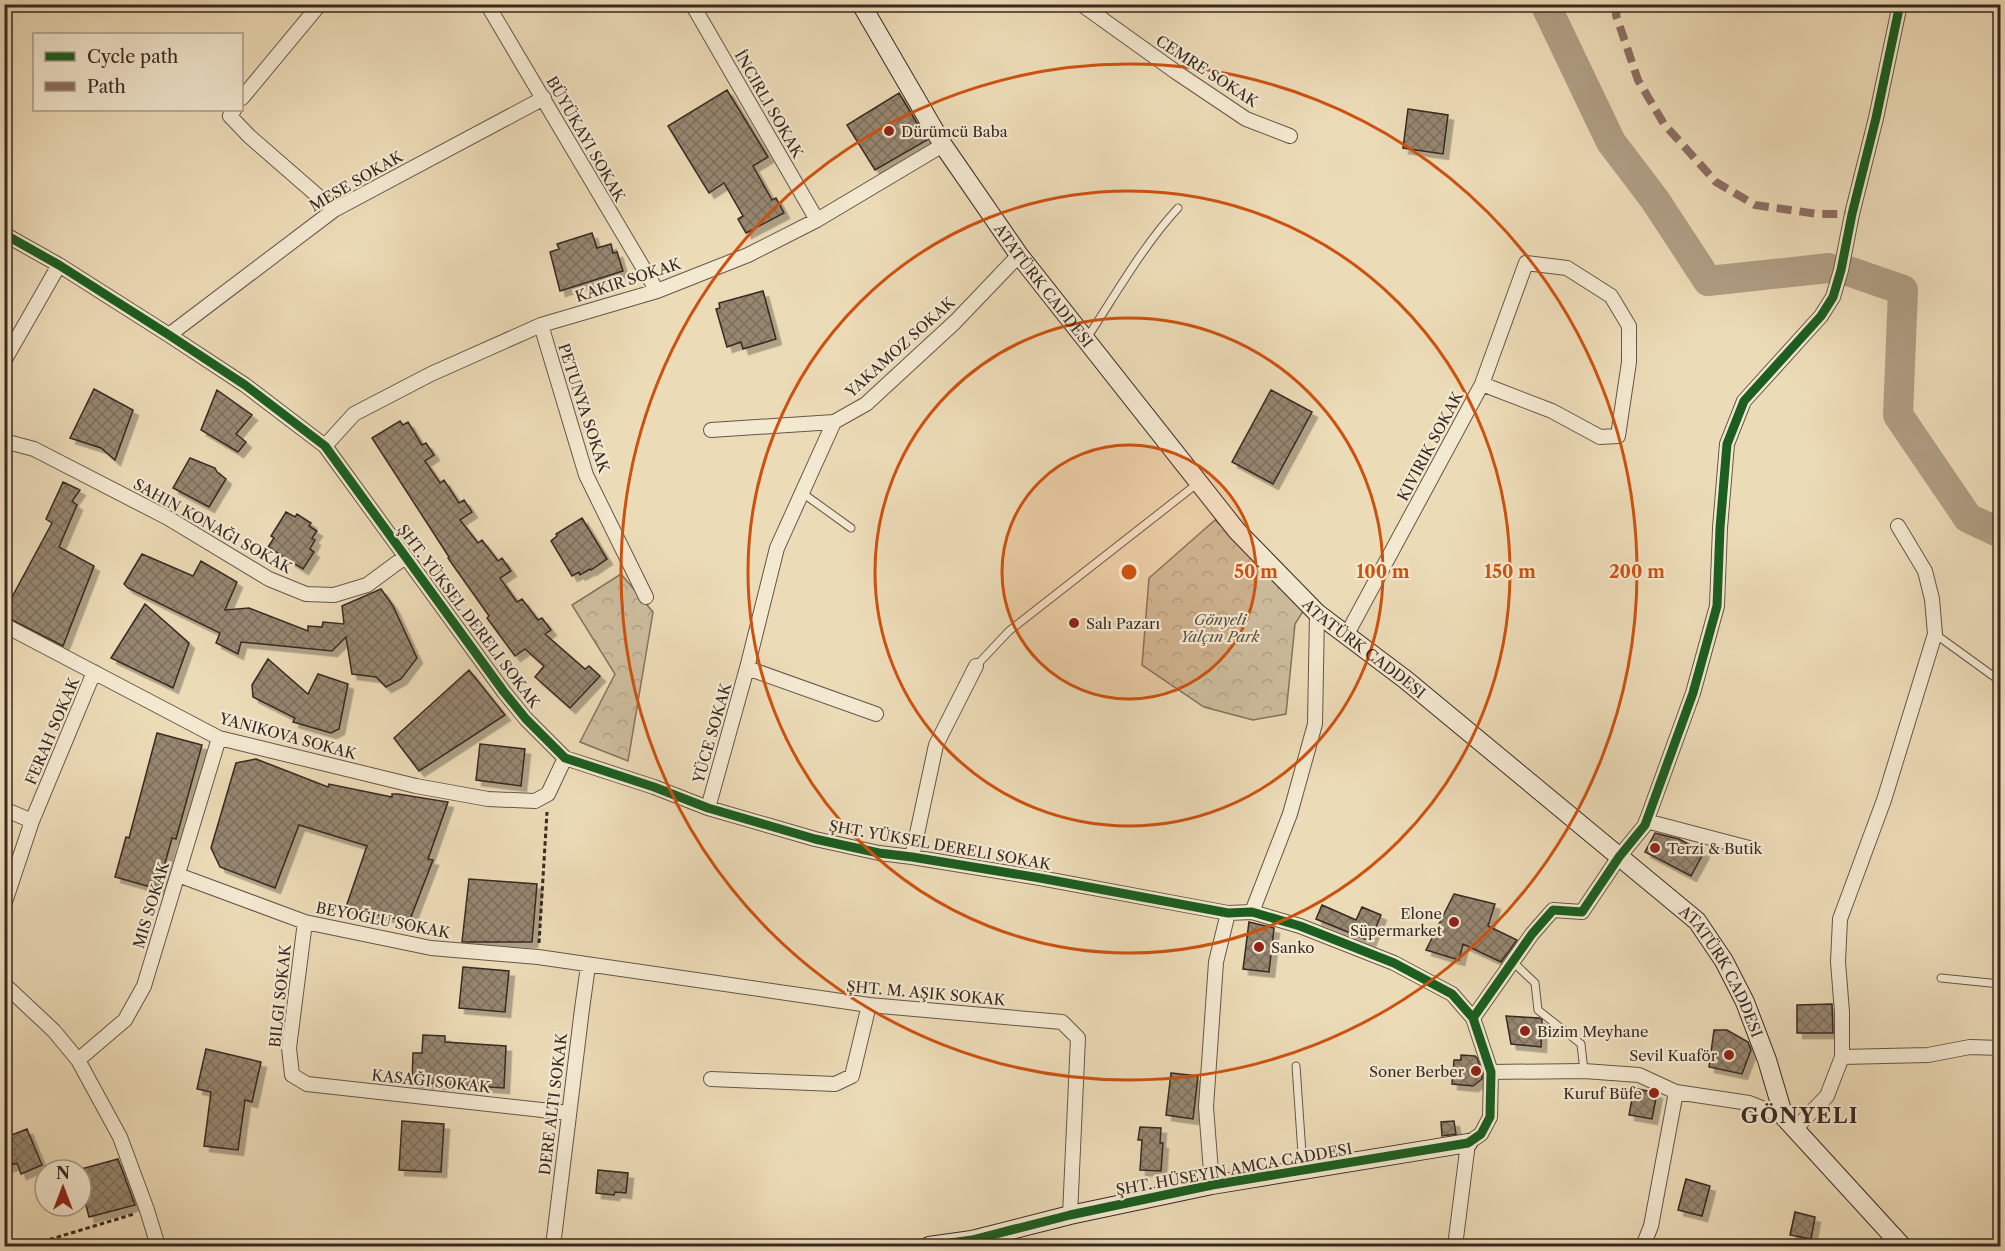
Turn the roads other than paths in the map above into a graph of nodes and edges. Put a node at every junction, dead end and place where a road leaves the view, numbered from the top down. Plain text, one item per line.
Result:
1 (320, 4) edge
2 (487, 4) edge
3 (692, 4) edge
4 (861, 4) edge
5 (1081, 4) edge
6 (1900, 4) edge
7 (243, 97) edge
8 (544, 98) junction
9 (233, 111) edge
10 (1290, 136) dead end
11 (943, 145) junction
12 (1178, 208) dead end
13 (334, 210) junction
14 (817, 220) junction
15 (4, 234) edge
16 (1018, 255) junction
17 (59, 265) junction
18 (657, 291) junction
19 (541, 325) junction
20 (169, 335) junction
21 (1085, 340) junction
22 (4, 361) edge
23 (1482, 384) junction
24 (834, 422) junction
25 (711, 430) dead end
26 (4, 441) edge
27 (325, 446) junction
28 (1198, 483) junction
29 (801, 492) junction
30 (1898, 526) dead end
31 (851, 528) dead end
32 (405, 557) junction
33 (646, 597) dead end
34 (1317, 613) junction
35 (4, 626) edge
36 (1935, 634) junction
37 (1346, 636) junction
38 (976, 666) joint
39 (747, 668) junction
40 (94, 672) junction
41 (2001, 681) edge
42 (876, 714) dead end
43 (219, 738) junction
44 (565, 758) junction
45 (708, 808) junction
46 (4, 809) edge
47 (32, 821) junction
48 (1646, 821) junction
49 (1749, 848) dead end
50 (912, 856) junction
51 (1619, 857) junction
52 (178, 875) junction
53 (4, 905) edge
54 (1252, 912) junction
55 (1227, 913) junction
56 (305, 922) junction
57 (1513, 962) junction
58 (588, 966) junction
59 (1941, 978) dead end
60 (4, 984) edge
61 (2001, 984) edge
62 (869, 1005) junction
63 (1473, 1018) junction
64 (2001, 1048) edge
65 (1842, 1057) junction
66 (78, 1060) junction
67 (1296, 1066) dead end
68 (1584, 1071) junction
69 (1491, 1072) junction
70 (711, 1078) dead end
71 (1676, 1092) junction
72 (569, 1113) junction
73 (1789, 1124) junction
74 (1468, 1143) junction
75 (1304, 1170) junction
76 (1212, 1185) junction
77 (1070, 1215) junction
78 (158, 1246) edge
79 (553, 1246) edge
80 (929, 1246) edge
81 (1455, 1246) edge
82 (1643, 1246) edge
83 (1902, 1246) edge

1 - 7 street
2 - 8 street
3 - 14 street, İNCIRLI SOKAK
4 - 11 main road, ATATÜRK CADDESI
5 - 10 street, CEMRE SOKAK
6 - 48 street
8 - 13 street, MESE SOKAK
8 - 18 street
9 - 13 street
11 - 14 street
11 - 16 main road, ATATÜRK CADDESI
12 - 21 lane
13 - 20 street, MESE SOKAK
14 - 18 street
15 - 17 street, ŞHT. YÜKSEL DERELI SOKAK
16 - 21 main road, ATATÜRK CADDESI
16 - 24 street, YAKAMOZ SOKAK
17 - 20 street, ŞHT. YÜKSEL DERELI SOKAK
17 - 22 street
18 - 19 street
19 - 27 street
19 - 33 street, PETUNYA SOKAK
20 - 27 street, ŞHT. YÜKSEL DERELI SOKAK
21 - 28 main road, ATATÜRK CADDESI
23 - 23 street
23 - 37 street
24 - 25 street, YAKAMOZ SOKAK
24 - 29 street
26 - 32 street
27 - 32 street, ŞHT. YÜKSEL DERELI SOKAK
28 - 34 main road, ATATÜRK CADDESI
28 - 38 lane
29 - 31 lane
29 - 39 street, YÜCE SOKAK
30 - 36 street
32 - 44 street, ŞHT. YÜKSEL DERELI SOKAK
34 - 37 main road, ATATÜRK CADDESI
34 - 54 street
35 - 40 street
36 - 41 lane
36 - 65 street
37 - 51 main road, ATATÜRK CADDESI
38 - 50 street
39 - 42 street
39 - 45 street, YÜCE SOKAK
40 - 43 street
40 - 47 street, FERAH SOKAK
43 - 44 street
43 - 52 street, MIS SOKAK
44 - 45 street, ŞHT. YÜKSEL DERELI SOKAK
45 - 50 street, ŞHT. YÜKSEL DERELI SOKAK
46 - 47 street
47 - 53 street, FERAH SOKAK
48 - 49 street
48 - 51 street
50 - 55 street, ŞHT. YÜKSEL DERELI SOKAK
51 - 57 street
51 - 73 main road, ATATÜRK CADDESI
52 - 56 street, BEYOĞLU SOKAK
52 - 66 street, MIS SOKAK
54 - 55 street, ŞHT. YÜKSEL DERELI SOKAK
54 - 63 street, ŞHT. YÜKSEL DERELI SOKAK
55 - 76 street
56 - 58 street, BEYOĞLU SOKAK
56 - 72 street, BILGI SOKAK
57 - 63 street
57 - 68 lane
58 - 62 street, BEYOĞLU SOKAK
58 - 72 street
59 - 61 lane
60 - 66 street
62 - 70 street
62 - 77 street, BEYOĞLU SOKAK
63 - 69 street, ŞHT. YÜKSEL DERELI SOKAK
64 - 65 street
65 - 73 street
66 - 78 street
67 - 75 lane
68 - 69 street
68 - 71 street
69 - 74 street
71 - 73 street
71 - 82 street
72 - 79 street
73 - 83 main road, ATATÜRK CADDESI
74 - 75 main road, ŞHT. HÜSEYIN AMCA CADDESI
74 - 81 street
75 - 76 main road, ŞHT. HÜSEYIN AMCA CADDESI
76 - 77 main road, ŞHT. HÜSEYIN AMCA CADDESI
77 - 80 main road, ŞHT. HÜSEYIN AMCA CADDESI

